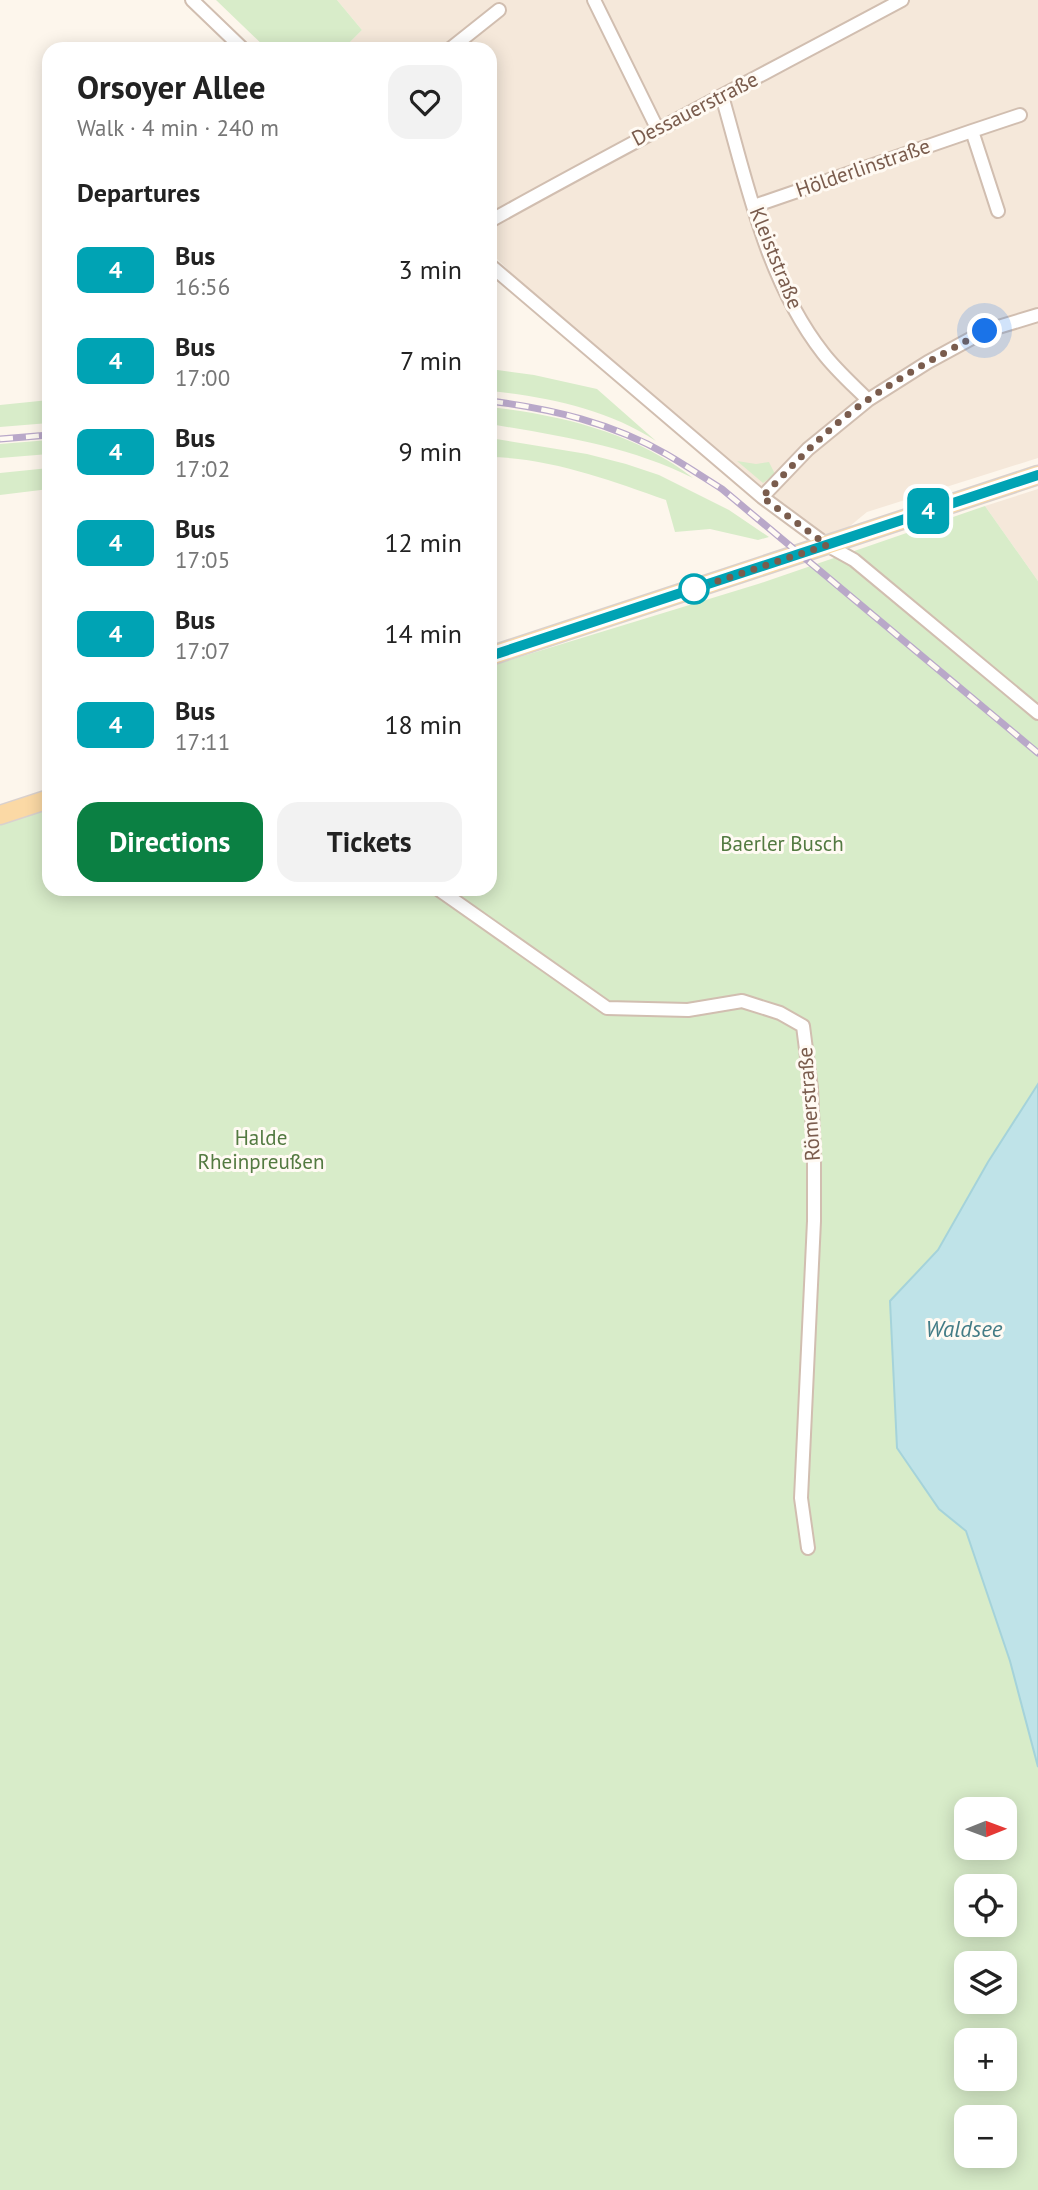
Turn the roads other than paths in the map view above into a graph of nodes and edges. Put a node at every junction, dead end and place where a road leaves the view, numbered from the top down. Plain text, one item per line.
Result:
1 (192, 0) edge
2 (594, 0) edge
3 (902, 0) edge
4 (499, 10) dead end
5 (236, 42) edge
6 (459, 42) edge
7 (722, 96) junction
8 (1020, 115) dead end
9 (657, 128) junction
10 (972, 131) junction
11 (754, 206) junction
12 (998, 211) dead end
13 (497, 217) edge
14 (497, 271) edge
15 (1038, 315) edge
16 (868, 400) junction
17 (1038, 475) edge
18 (762, 497) junction
19 (827, 545) junction
20 (497, 654) edge
21 (1038, 713) edge
22 (42, 801) edge
23 (0, 815) edge
24 (448, 896) edge
25 (808, 1548) dead end

1 - 5 street
2 - 9 street
3 - 7 street, Dessauerstraße
4 - 6 street
7 - 9 street, Dessauerstraße
7 - 11 street, Kleiststraße
8 - 10 street, Hölderlinstraße
9 - 13 street, Dessauerstraße
10 - 11 street, Hölderlinstraße
10 - 12 street
11 - 16 street, Kleiststraße
14 - 18 street
15 - 16 street
16 - 18 street
17 - 19 main road
18 - 19 street
19 - 20 main road
19 - 21 street
22 - 23 main road
24 - 25 street, Römerstraße

